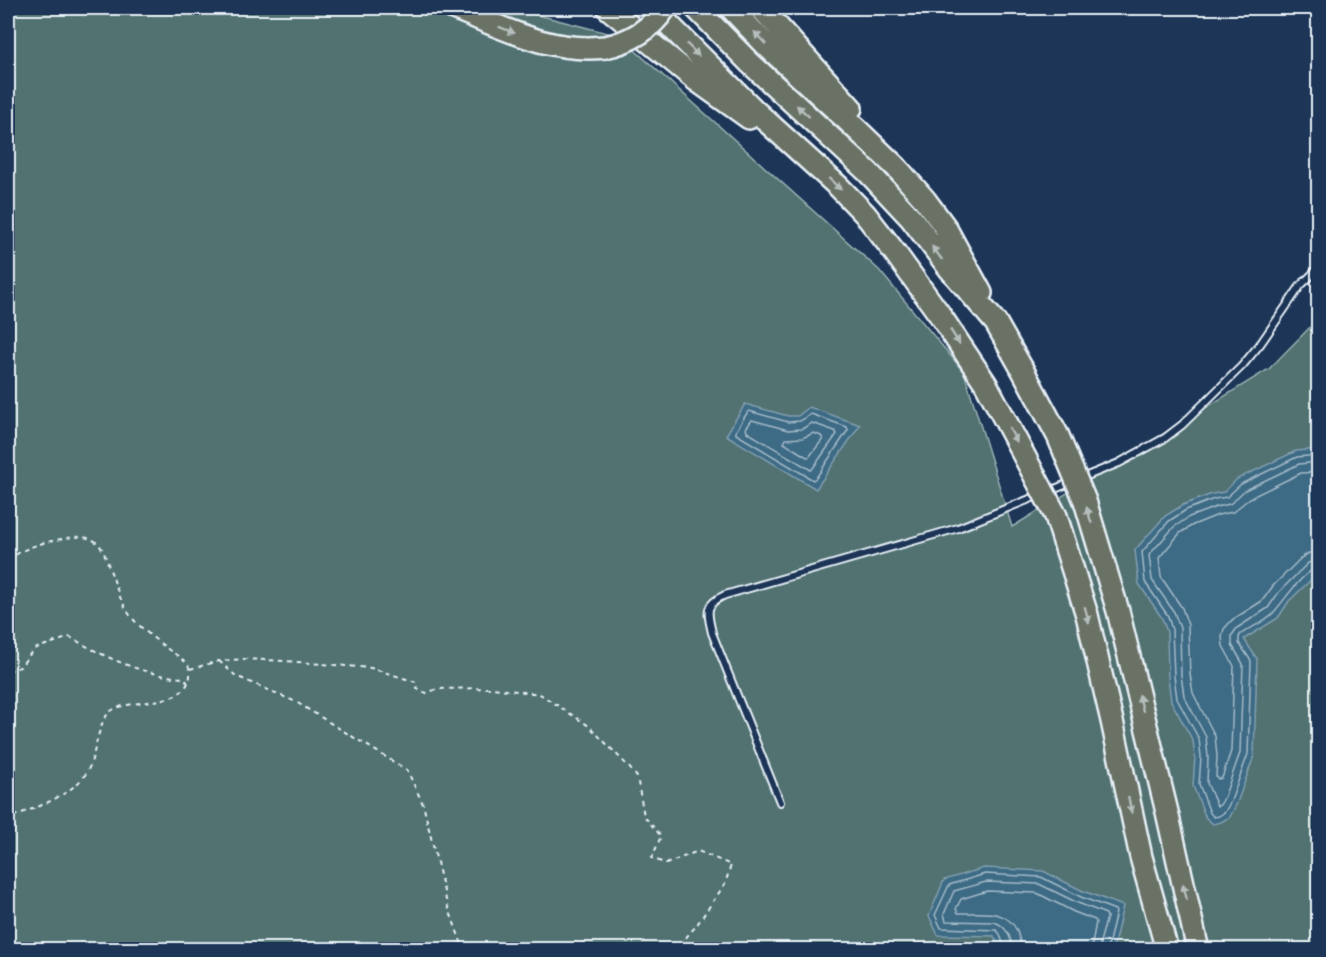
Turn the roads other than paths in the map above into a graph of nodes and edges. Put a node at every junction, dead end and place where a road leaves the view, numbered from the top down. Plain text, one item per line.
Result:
1 (453, 8) edge
2 (599, 8) edge
3 (653, 8) edge
4 (665, 8) edge
5 (696, 8) edge
6 (731, 8) edge
7 (761, 8) edge
8 (614, 13) edge
9 (795, 147) junction
10 (897, 168) junction
11 (1318, 269) edge
12 (996, 323) junction
13 (780, 802) dead end
14 (1167, 950) edge
15 (1198, 950) edge

1 -> 4 highway, bridge
2 - 8 highway
3 -> 9 highway
12 -> 5 highway
10 -> 6 highway
7 - 10 highway
8 - 9 highway
9 -> 14 highway, bridge
10 - 12 highway
11 - 13 lane
15 -> 12 highway, bridge

